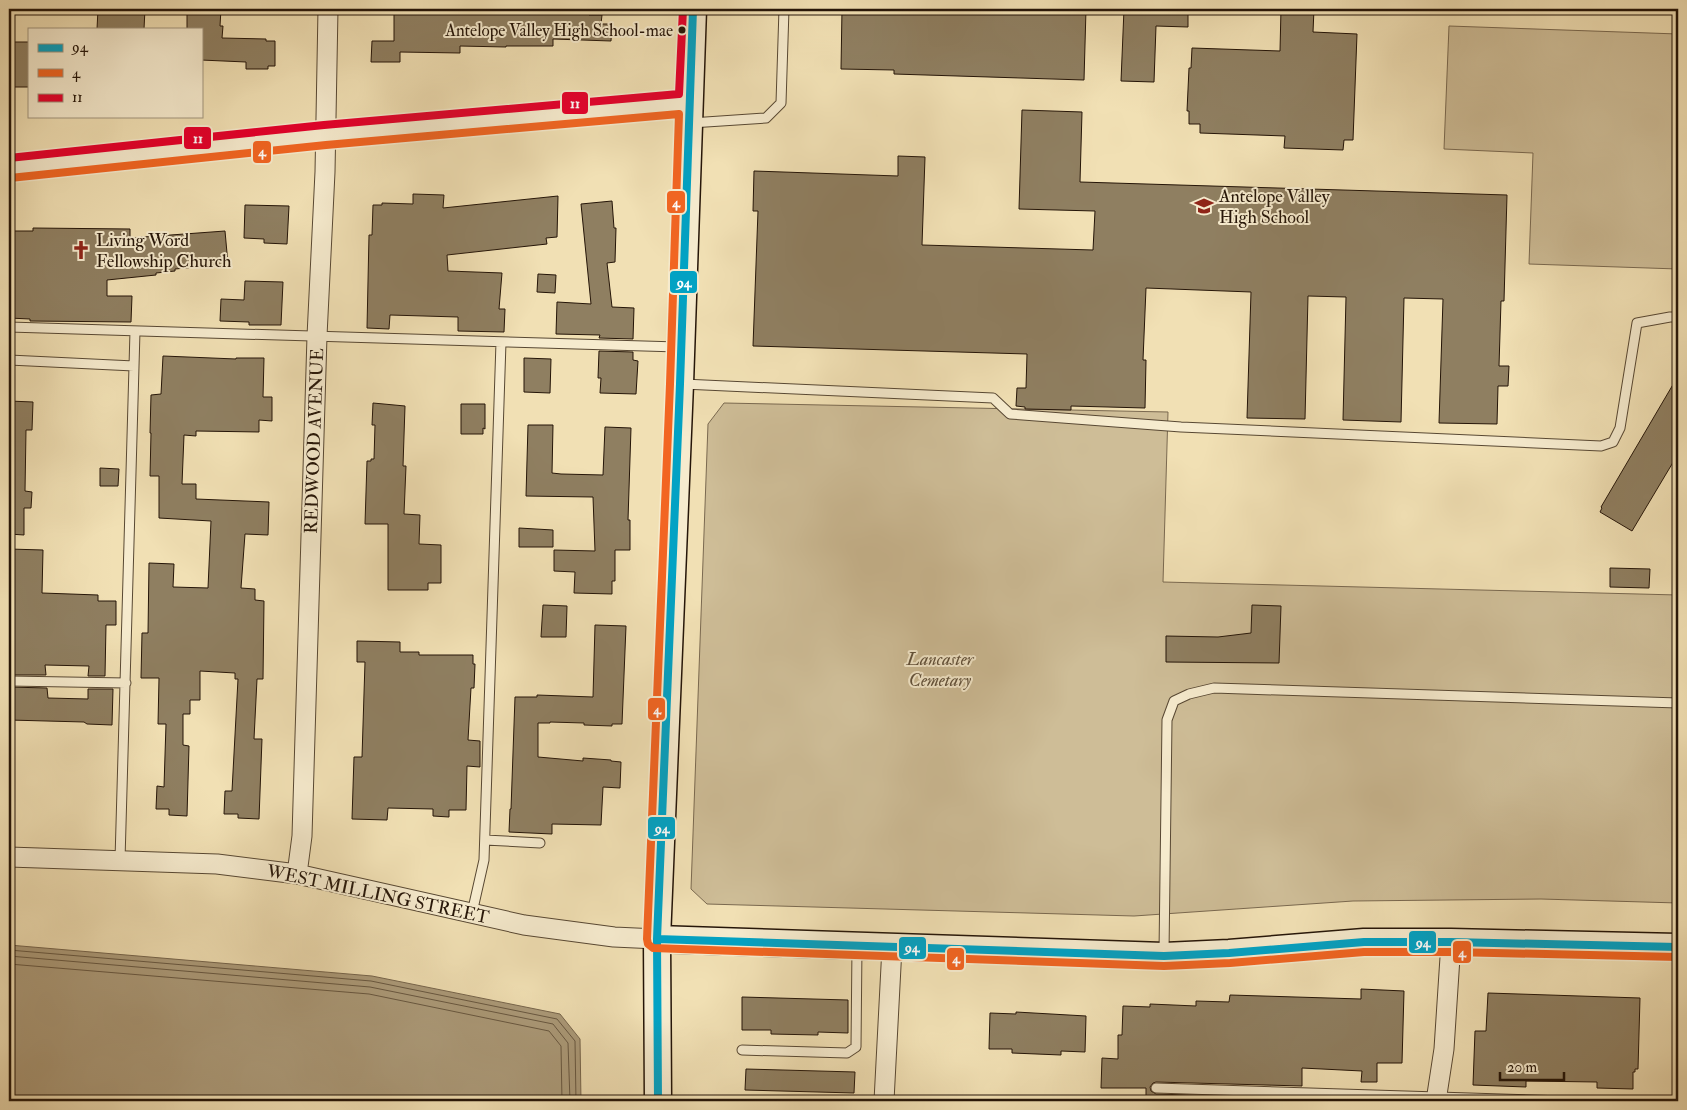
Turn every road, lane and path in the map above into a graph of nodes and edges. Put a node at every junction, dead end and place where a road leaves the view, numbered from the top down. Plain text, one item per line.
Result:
1 (328, 9) edge
2 (693, 9) edge
3 (784, 9) edge
4 (689, 113) junction
5 (325, 134) junction
6 (9, 168) edge
7 (1678, 317) edge
8 (9, 327) edge
9 (135, 331) junction
10 (317, 336) junction
11 (501, 342) junction
12 (681, 347) junction
13 (9, 360) edge
14 (134, 366) junction
15 (680, 384) junction
16 (9, 681) edge
17 (126, 683) junction
18 (1678, 703) edge
19 (485, 840) junction
20 (540, 843) dead end
21 (9, 857) edge
22 (120, 860) junction
23 (297, 874) junction
24 (472, 914) junction
25 (657, 939) junction
26 (1451, 942) junction
27 (857, 947) junction
28 (892, 947) junction
29 (1678, 947) edge
30 (1164, 956) junction
31 (742, 1050) dead end
32 (1156, 1088) dead end
33 (1436, 1099) edge
34 (658, 1101) edge
35 (884, 1101) edge
36 (1564, 1101) edge

1 - 5 street, REDWOOD AVENUE
2 - 4 main road
3 - 4 lane
4 - 5 main road
4 - 12 main road
5 - 6 main road
5 - 10 street, REDWOOD AVENUE
7 - 15 lane
8 - 9 lane
9 - 10 lane
9 - 14 lane
10 - 11 lane
10 - 23 street, REDWOOD AVENUE
11 - 12 lane
11 - 19 lane
12 - 15 main road
13 - 14 lane
14 - 17 lane
15 - 25 main road
16 - 17 lane
17 - 22 lane
18 - 30 lane
19 - 20 lane
19 - 24 lane
21 - 22 street, WEST MILLING STREET
22 - 23 street, WEST MILLING STREET
23 - 24 street, WEST MILLING STREET
24 - 25 street, WEST MILLING STREET
25 - 27 main road
25 - 34 main road
26 - 29 main road
26 - 30 main road
26 - 33 street
27 - 28 main road
27 - 31 lane
28 - 30 main road
28 - 35 street
32 - 33 lane
33 - 36 lane

